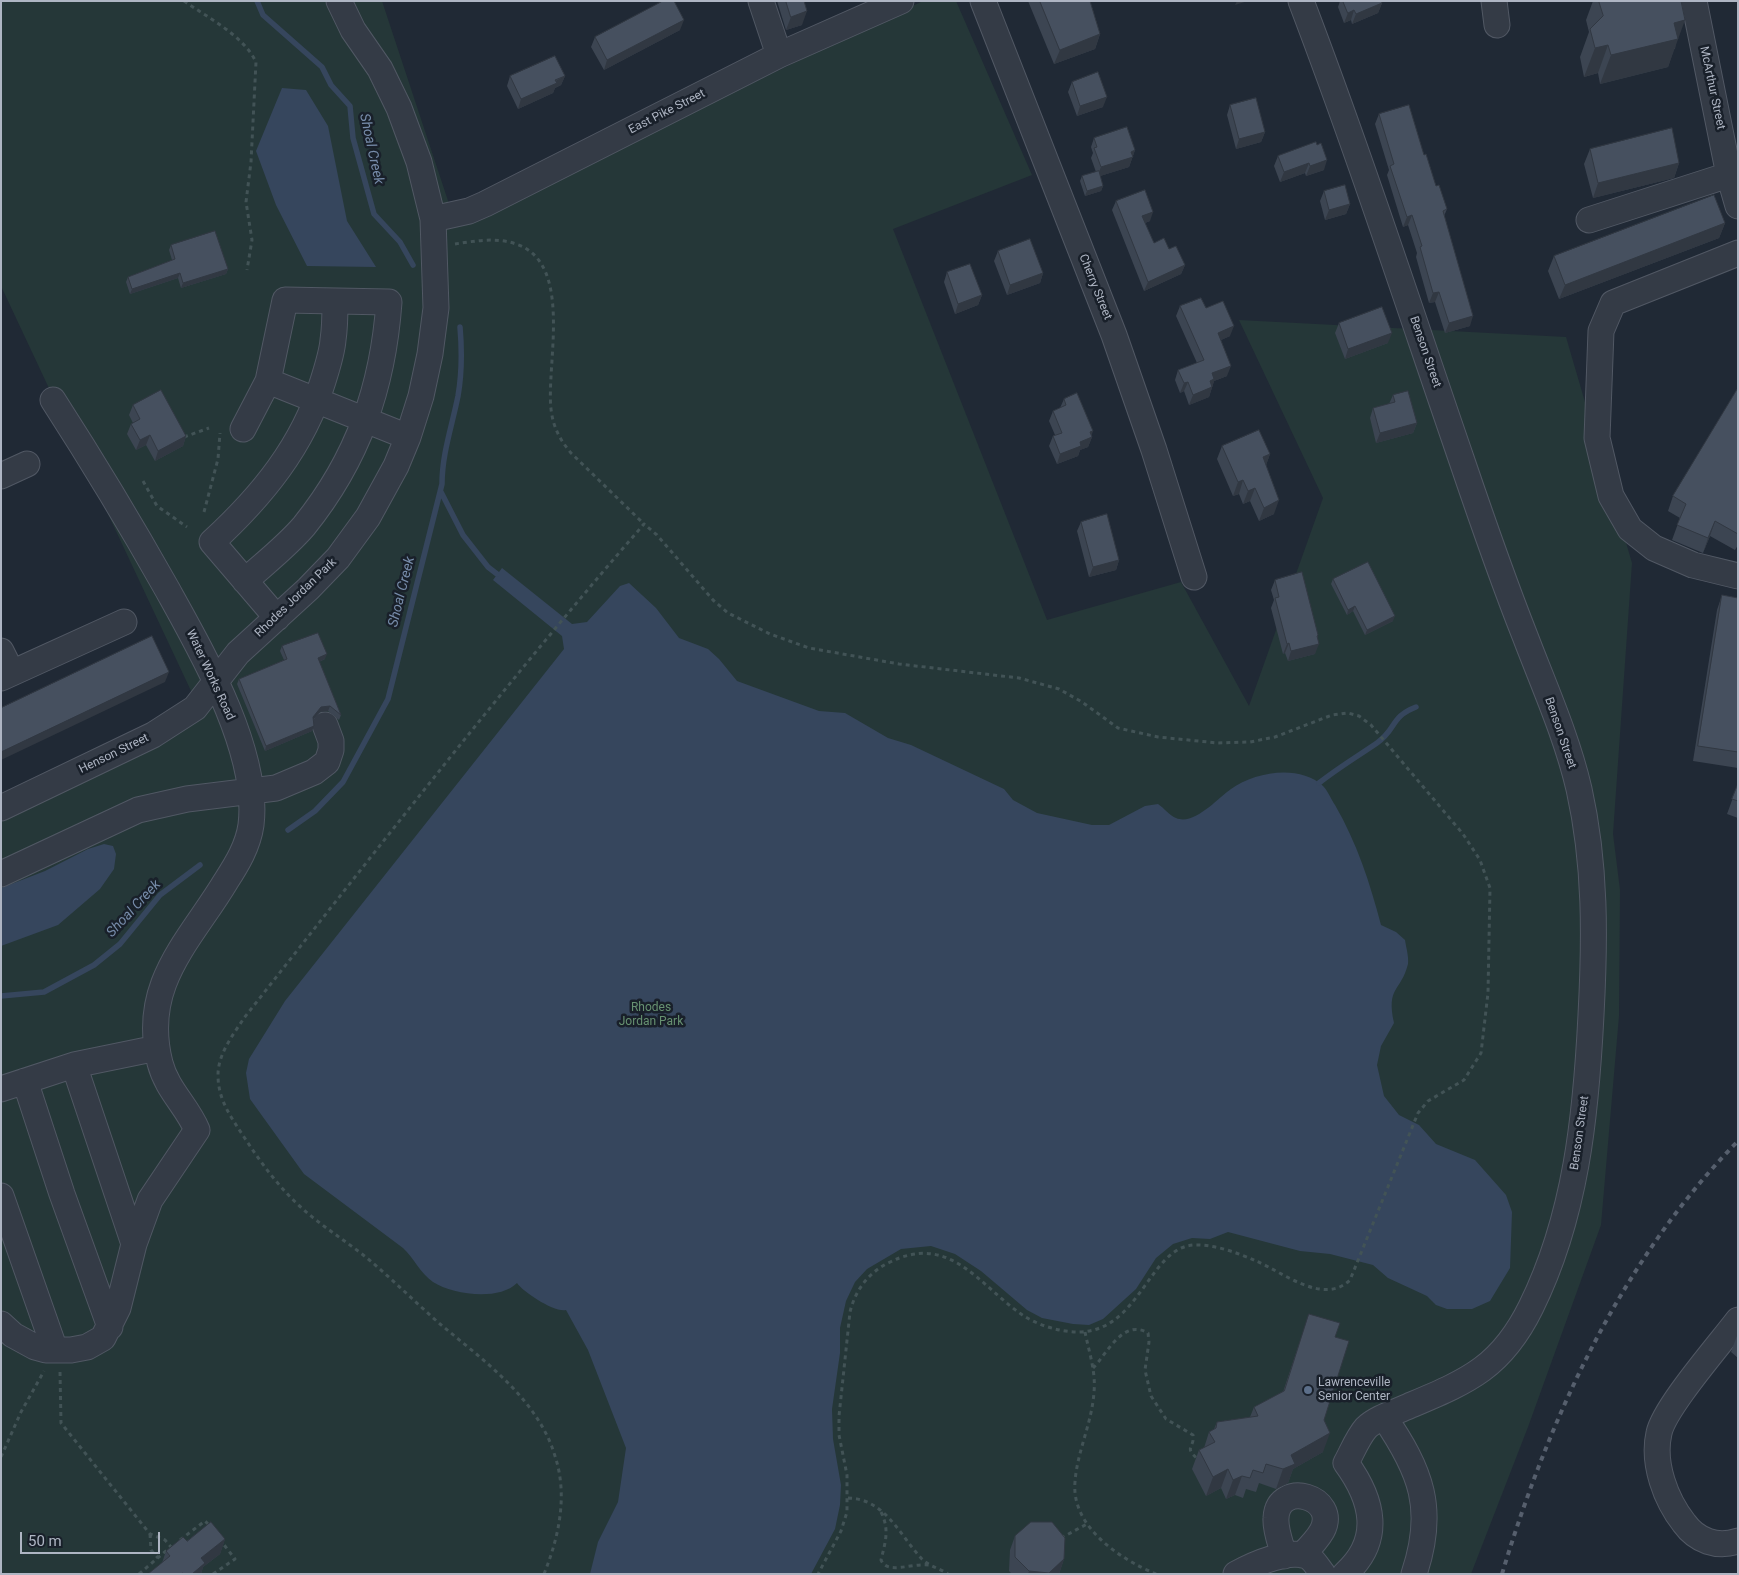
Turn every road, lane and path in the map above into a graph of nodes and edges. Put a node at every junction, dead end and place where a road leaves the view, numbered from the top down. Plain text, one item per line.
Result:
1 (184, 1) edge
2 (323, 1) edge
3 (339, 1) edge
4 (761, 1) edge
5 (901, 1) edge
6 (983, 1) edge
7 (1301, 1) edge
8 (1694, 1) edge
9 (353, 30) junction
10 (779, 55) junction
11 (1734, 173) edge
12 (1738, 206) edge
13 (433, 219) junction
14 (1589, 220) dead end
15 (449, 244) dead end
16 (1738, 253) edge
17 (247, 270) dead end
18 (335, 302) junction
19 (268, 381) junction
20 (53, 400) dead end
21 (317, 400) junction
22 (366, 420) junction
23 (209, 428) dead end
24 (178, 430) edge
25 (232, 431) joint
26 (408, 437) junction
27 (27, 464) dead end
28 (1, 476) edge
29 (143, 481) dead end
30 (204, 512) dead end
31 (644, 524) junction
32 (187, 527) dead end
33 (1738, 576) edge
34 (1194, 577) dead end
35 (246, 581) junction
36 (277, 618) junction
37 (124, 622) dead end
38 (1, 651) edge
39 (7, 676) edge
40 (216, 683) junction
41 (326, 725) dead end
42 (252, 792) junction
43 (1, 808) edge
44 (1, 874) edge
45 (157, 1048) junction
46 (74, 1065) junction
47 (25, 1081) junction
48 (1, 1089) edge
49 (1, 1196) edge
50 (134, 1244) junction
51 (1738, 1320) edge
52 (1, 1324) edge
53 (110, 1327) junction
54 (1085, 1332) junction
55 (54, 1360) junction
56 (1093, 1368) junction
57 (1384, 1418) junction
58 (1, 1457) edge
59 (1204, 1464) edge
60 (848, 1498) junction
61 (880, 1510) junction
62 (1087, 1524) junction
63 (211, 1528) edge
64 (150, 1534) junction
65 (217, 1536) edge
66 (1738, 1541) edge
67 (1056, 1542) edge
68 (171, 1547) junction
69 (158, 1558) junction
70 (932, 1566) junction
71 (1237, 1573) edge
72 (139, 1574) edge
73 (213, 1574) edge
74 (544, 1574) edge
75 (818, 1574) edge
76 (948, 1574) edge
77 (1156, 1574) edge
78 (1322, 1574) edge
79 (1345, 1574) edge
80 (1414, 1574) edge

1 - 17 path
2 - 9 street, Rhodes Jordan Park
3 - 9 street, Rhodes Jordan Park
4 - 10 street
5 - 10 street, East Pike Street
6 - 34 street, Cherry Street
7 - 57 street, Benson Street
8 - 11 street, McArthur Street
9 - 13 street, Rhodes Jordan Park
10 - 13 street, East Pike Street
11 - 12 street, McArthur Street
11 - 14 street
13 - 26 street, Rhodes Jordan Park
15 - 31 path
16 - 33 street
18 - 19 street
18 - 21 street
18 - 22 street
19 - 21 street
19 - 25 street
20 - 40 street, Water Works Road
21 - 22 street
21 - 35 street
22 - 26 street
22 - 35 street
23 - 24 path
25 - 30 path
26 - 36 street, Rhodes Jordan Park
27 - 28 street
29 - 32 path
31 - 54 path
31 - 74 path
35 - 36 street
36 - 40 street, Rhodes Jordan Park
37 - 39 street
38 - 39 street
40 - 42 street, Water Works Road
40 - 43 street, Henson Street
41 - 42 street
42 - 44 street
42 - 45 street, Water Works Road
45 - 46 street
45 - 50 street, Water Works Road
46 - 47 street
46 - 50 street
47 - 48 street
47 - 53 street
49 - 55 street
50 - 53 street
51 - 66 street
52 - 55 street
53 - 55 street
54 - 56 path
54 - 60 path
55 - 58 path
55 - 64 path
56 - 59 path
56 - 62 path
57 - 79 street, Benson Street
57 - 80 street
60 - 61 path
60 - 75 path
61 - 70 path
61 - 70 path
62 - 67 path
62 - 77 path
63 - 68 path
64 - 68 path
64 - 69 path
65 - 73 path
68 - 69 path
69 - 72 path
70 - 76 path
71 - 78 street

